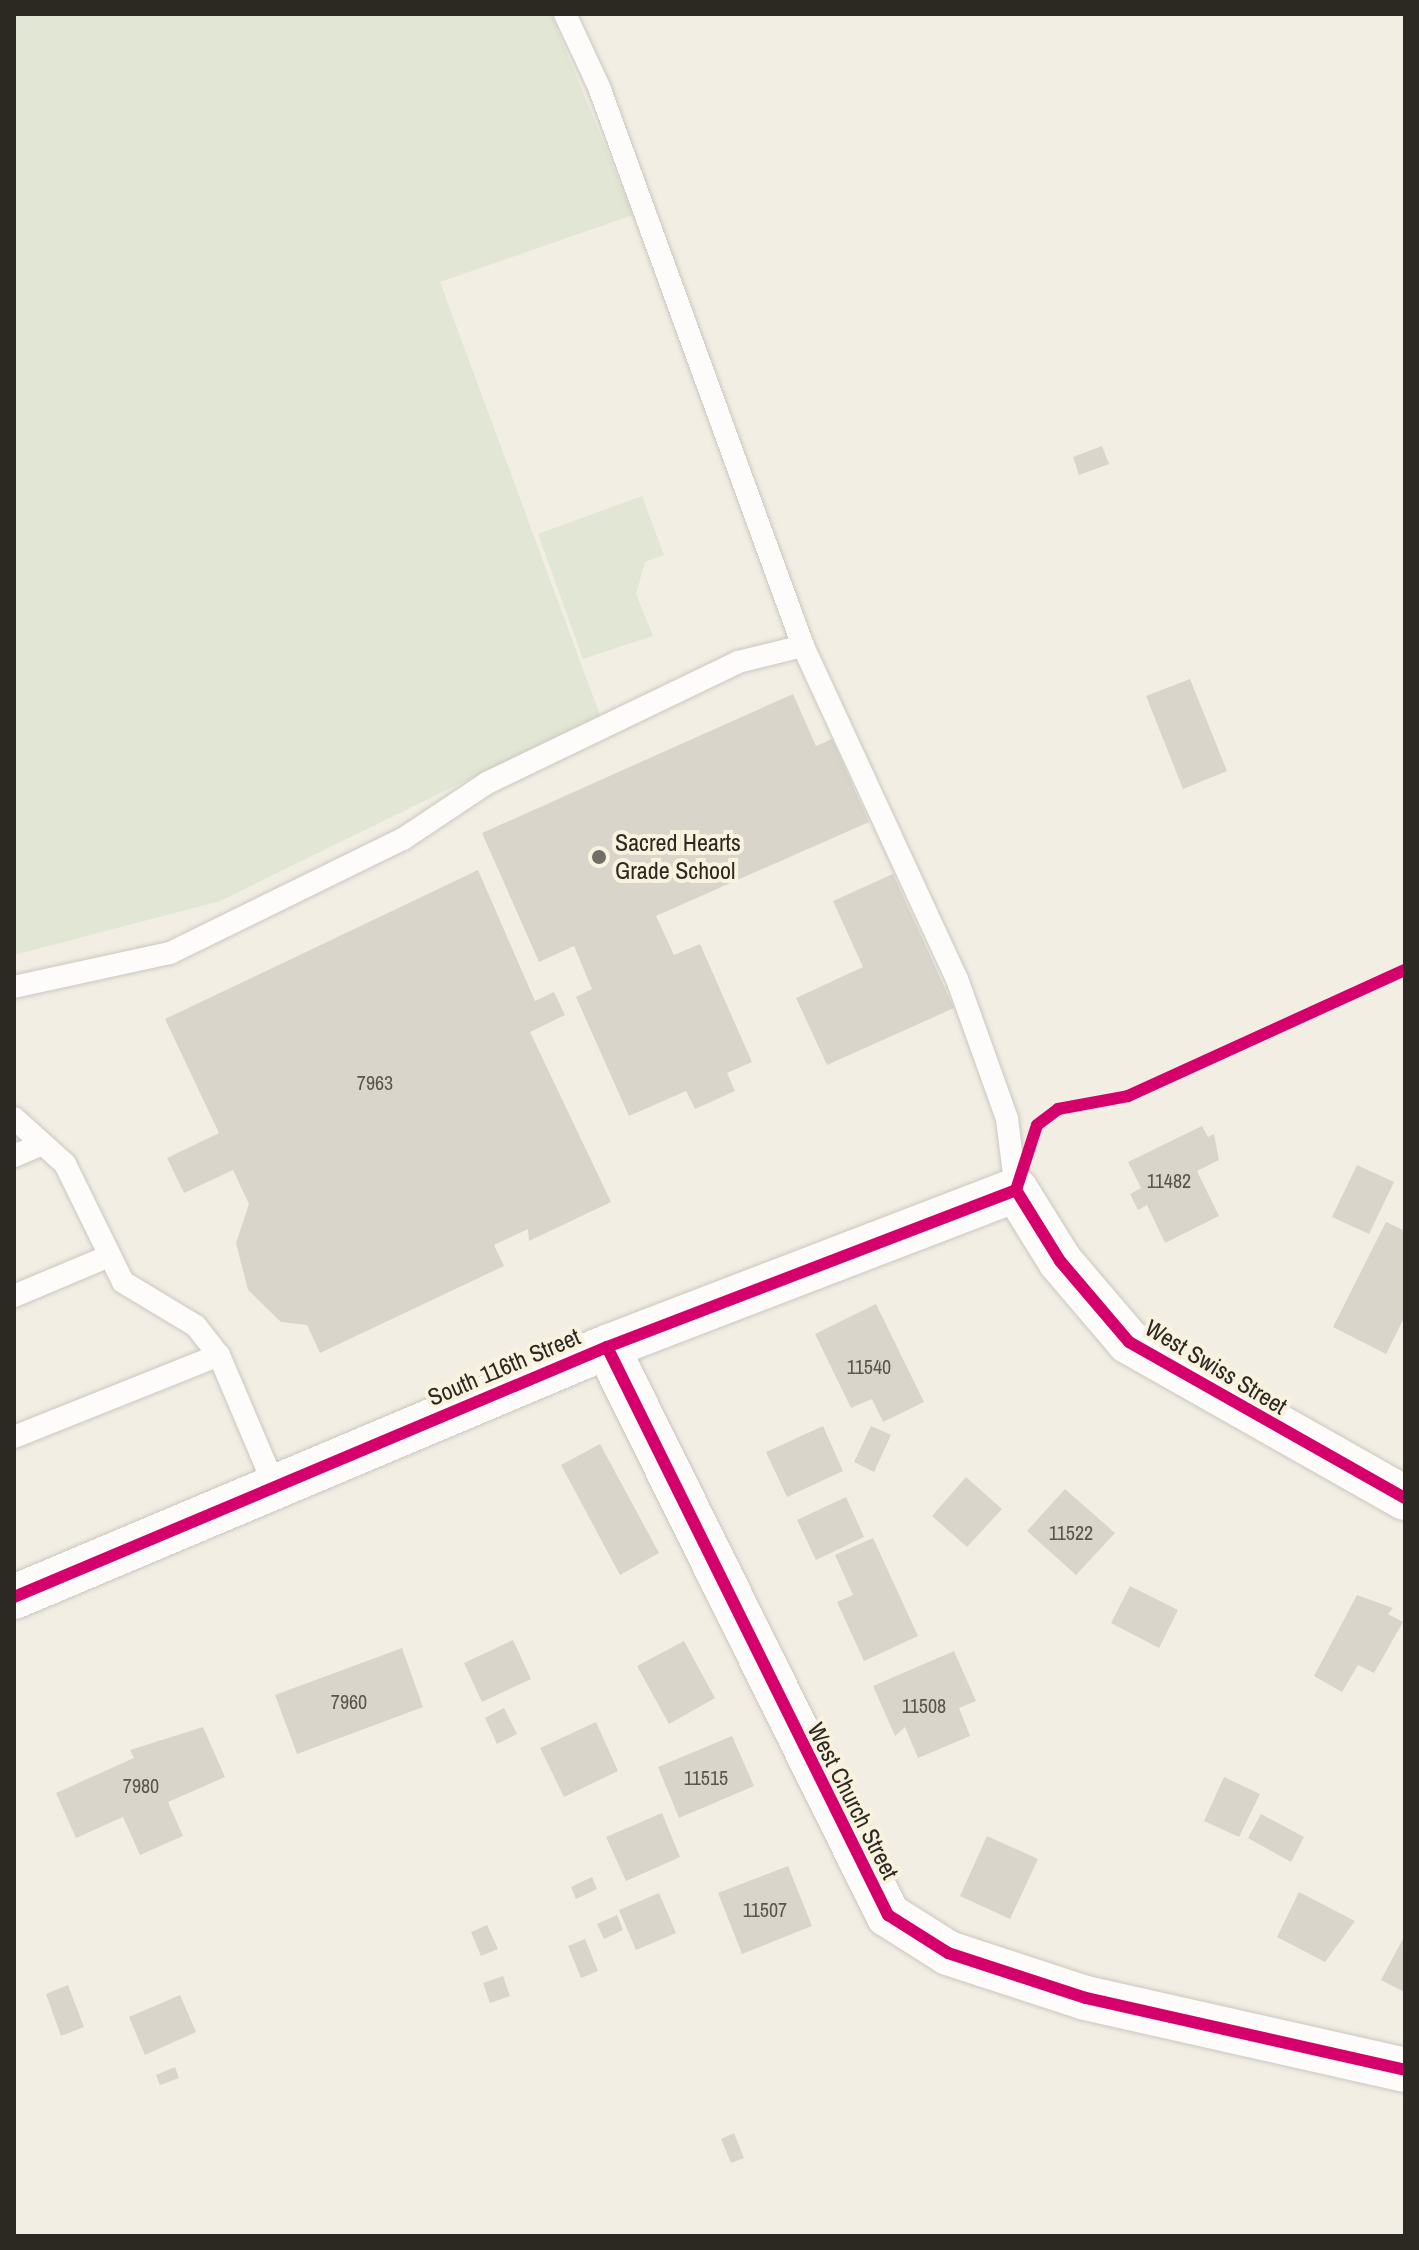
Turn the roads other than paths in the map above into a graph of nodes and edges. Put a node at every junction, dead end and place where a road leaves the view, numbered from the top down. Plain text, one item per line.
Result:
1 (565, 14) edge
2 (803, 646) junction
3 (14, 987) edge
4 (14, 1118) edge
5 (42, 1144) junction
6 (14, 1156) edge
7 (1016, 1190) junction
8 (107, 1257) junction
9 (14, 1296) edge
10 (607, 1347) junction
11 (219, 1355) junction
12 (14, 1437) edge
13 (275, 1487) junction
14 (1405, 1498) edge
15 (14, 1597) edge
16 (1405, 2070) edge

1 - 2 lane
2 - 3 lane
2 - 7 lane
4 - 5 lane
5 - 6 lane
5 - 8 lane
7 - 10 street, South 116th Street
7 - 14 street, West Swiss Street
8 - 9 lane
8 - 11 lane
10 - 13 street, South 116th Street
10 - 16 street, West Church Street
11 - 12 lane
11 - 13 lane
13 - 15 street, South 116th Street

